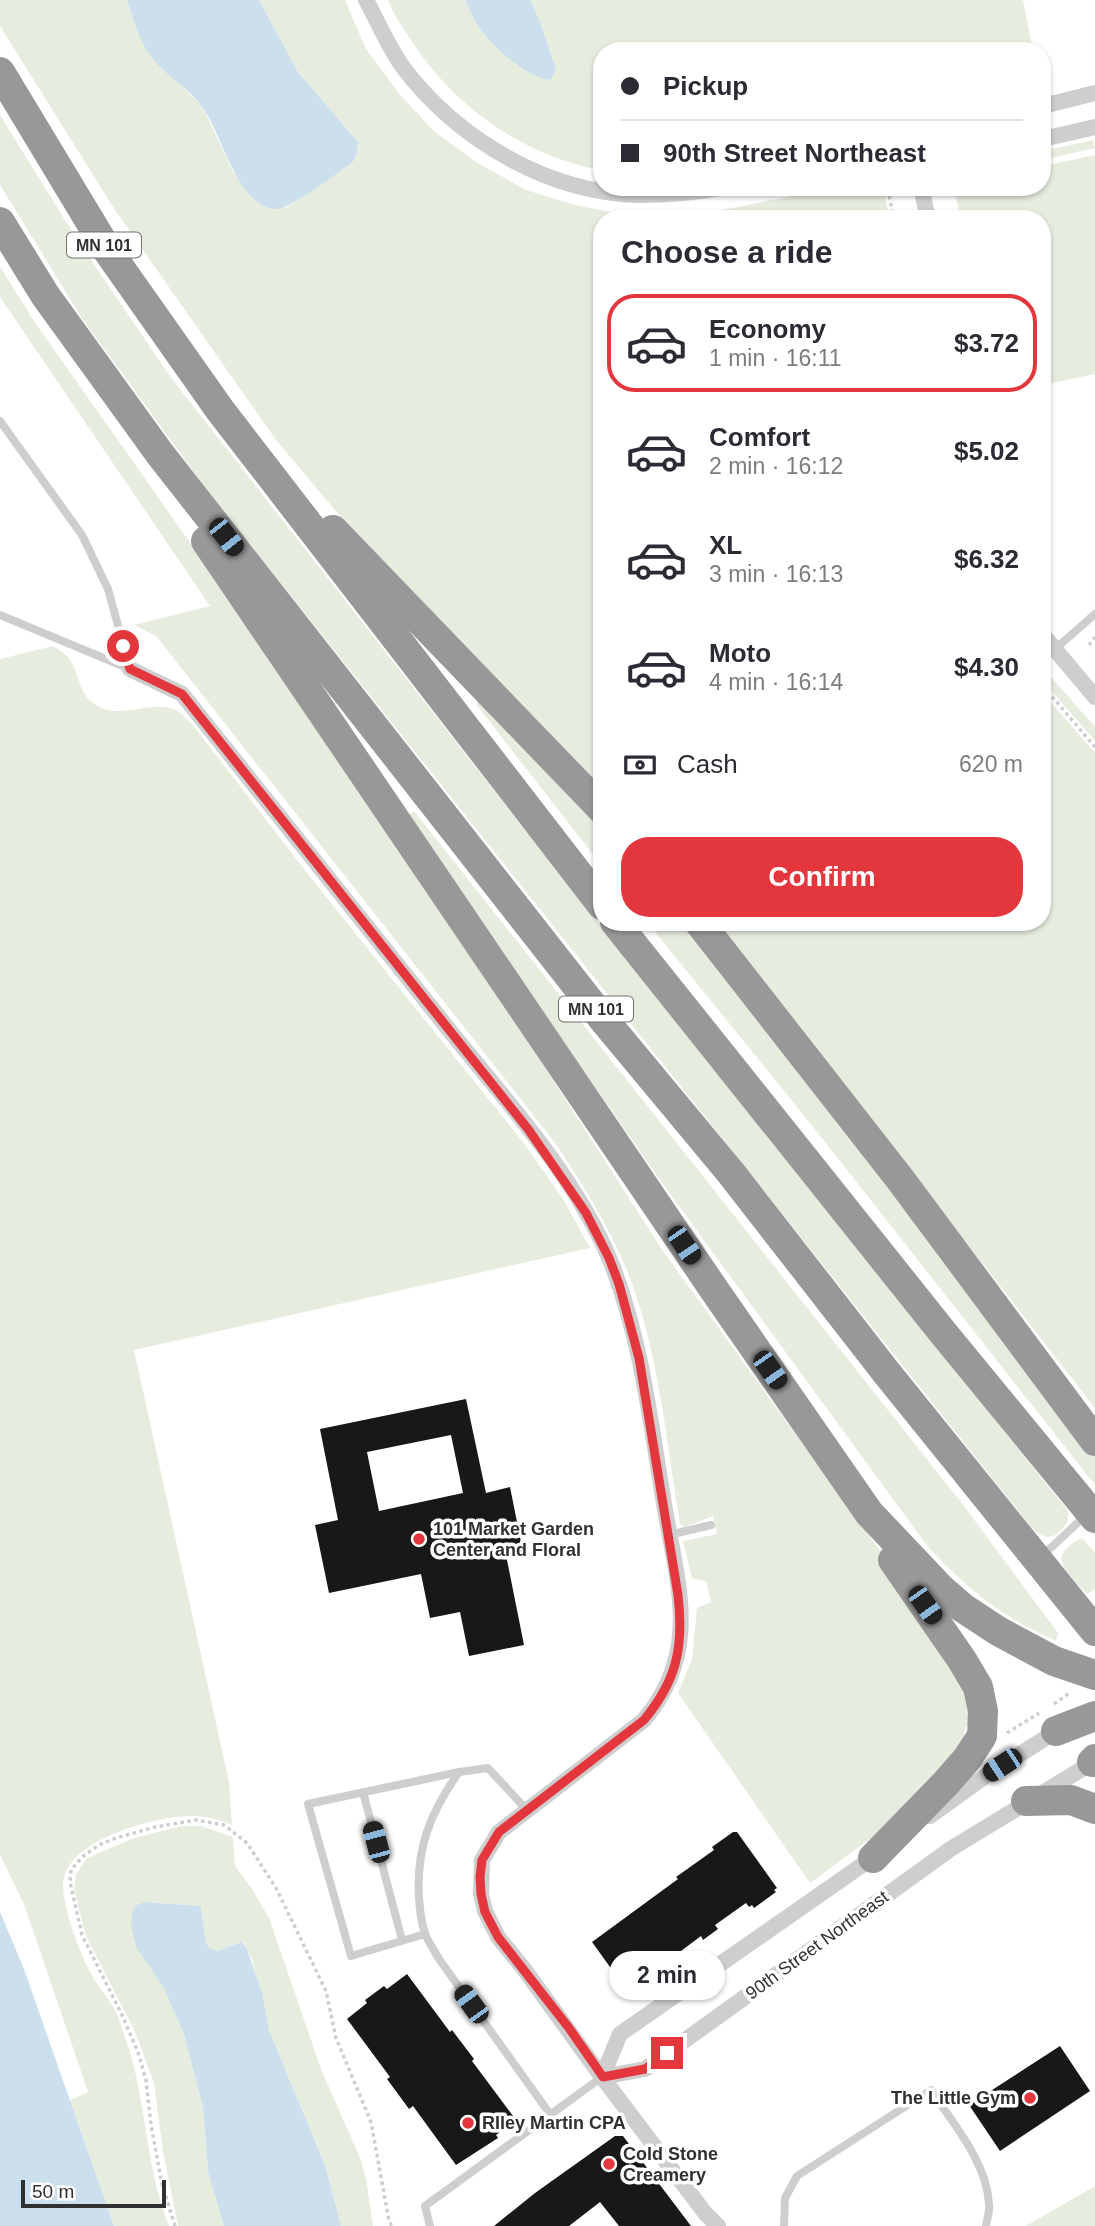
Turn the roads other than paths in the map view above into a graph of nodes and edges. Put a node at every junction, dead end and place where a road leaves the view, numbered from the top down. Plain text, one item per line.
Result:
1 (366, 0) edge
2 (0, 72) edge
3 (1095, 93) edge
4 (1051, 104) edge
5 (1092, 130) edge
6 (1051, 138) edge
7 (593, 189) edge
8 (0, 222) edge
9 (220, 410) junction
10 (0, 421) edge
11 (160, 454) junction
12 (1095, 614) edge
13 (0, 615) edge
14 (1051, 646) edge
15 (1054, 650) junction
16 (130, 669) junction
17 (1095, 697) edge
18 (593, 800) edge
19 (593, 893) edge
20 (622, 931) edge
21 (706, 931) edge
22 (1095, 1441) edge
23 (869, 1513) junction
24 (1092, 1515) edge
25 (711, 1525) dead end
26 (669, 1535) junction
27 (1038, 1559) junction
28 (1095, 1631) edge
29 (1095, 1675) edge
30 (1095, 1707) edge
31 (1095, 1716) edge
32 (1056, 1731) junction
33 (1094, 1761) edge
34 (459, 1772) junction
35 (363, 1792) junction
36 (1026, 1801) junction
37 (526, 1809) junction
38 (1095, 1809) edge
39 (873, 1858) junction
40 (425, 1934) junction
41 (402, 1940) junction
42 (603, 2077) junction
43 (550, 2115) junction
44 (430, 2226) edge
45 (718, 2226) edge
46 (784, 2226) edge
47 (986, 2226) edge

1 - 7 street
2 - 9 highway, MN 101
3 - 4 street
5 - 6 street
8 - 11 highway, MN 101
9 - 18 highway
9 - 19 highway, MN 101
10 - 16 lane
11 - 23 highway
11 - 27 highway, MN 101
12 - 15 lane
13 - 16 lane
14 - 15 street
15 - 17 street
16 - 26 street
20 - 24 highway
21 - 22 highway
23 - 29 highway
23 - 39 highway
24 - 27 lane
25 - 26 lane
26 - 37 street
27 - 28 highway, MN 101
30 - 32 street
31 - 32 highway
32 - 39 street
33 - 36 street, 90th Street Northeast
34 - 35 lane
34 - 37 lane
34 - 40 lane
35 - 41 lane
35 - 41 lane
36 - 38 highway
36 - 42 street, 90th Street Northeast
37 - 42 street
39 - 42 street
40 - 41 lane
40 - 43 lane
42 - 43 lane
42 - 45 street
43 - 44 lane
46 - 47 lane

